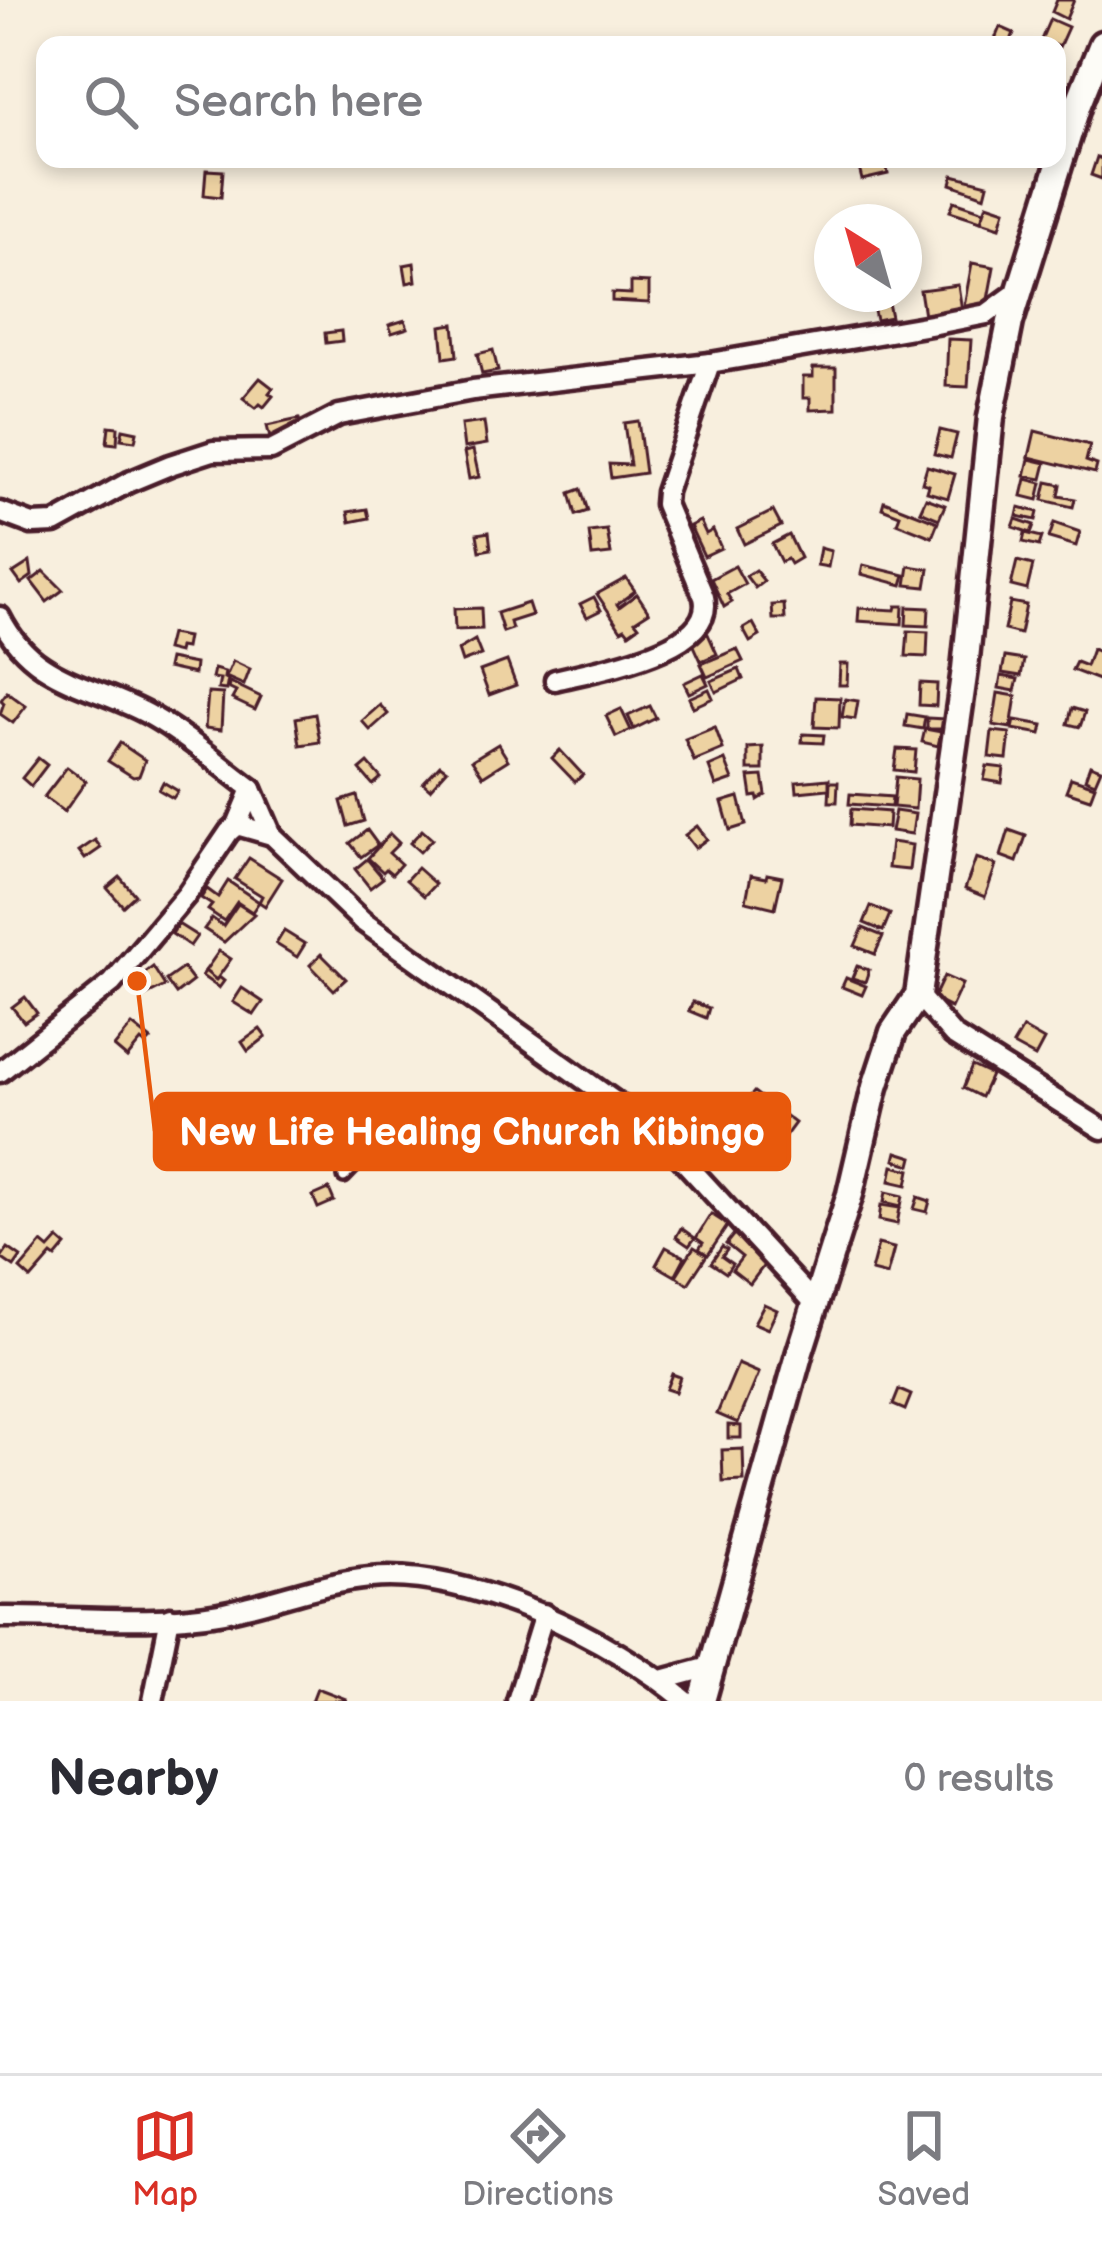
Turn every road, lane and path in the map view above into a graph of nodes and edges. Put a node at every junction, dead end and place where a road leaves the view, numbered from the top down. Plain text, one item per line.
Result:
1 (1102, 44) edge
2 (1066, 143) edge
3 (1059, 168) edge
4 (1022, 288) junction
5 (710, 363) junction
6 (0, 512) edge
7 (0, 617) edge
8 (556, 680) dead end
9 (252, 789) junction
10 (237, 825) junction
11 (272, 835) junction
12 (918, 995) junction
13 (0, 1072) edge
14 (1102, 1129) edge
15 (656, 1131) junction
16 (344, 1177) dead end
17 (817, 1306) junction
18 (544, 1614) junction
19 (0, 1617) edge
20 (170, 1617) junction
21 (710, 1667) junction
22 (662, 1681) junction
23 (153, 1701) edge
24 (517, 1701) edge
25 (686, 1701) edge
26 (702, 1701) edge

1 - 2 main road
3 - 4 main road
4 - 5 street
4 - 12 main road
5 - 6 street
5 - 8 street
7 - 9 street
9 - 10 street
9 - 11 street
10 - 11 street
10 - 13 street
11 - 15 street
12 - 14 street
12 - 17 main road
15 - 16 lane
15 - 17 street
17 - 21 main road
18 - 20 street
18 - 22 street
18 - 24 street
19 - 20 street
20 - 23 street
21 - 22 street
21 - 26 main road
22 - 25 street

